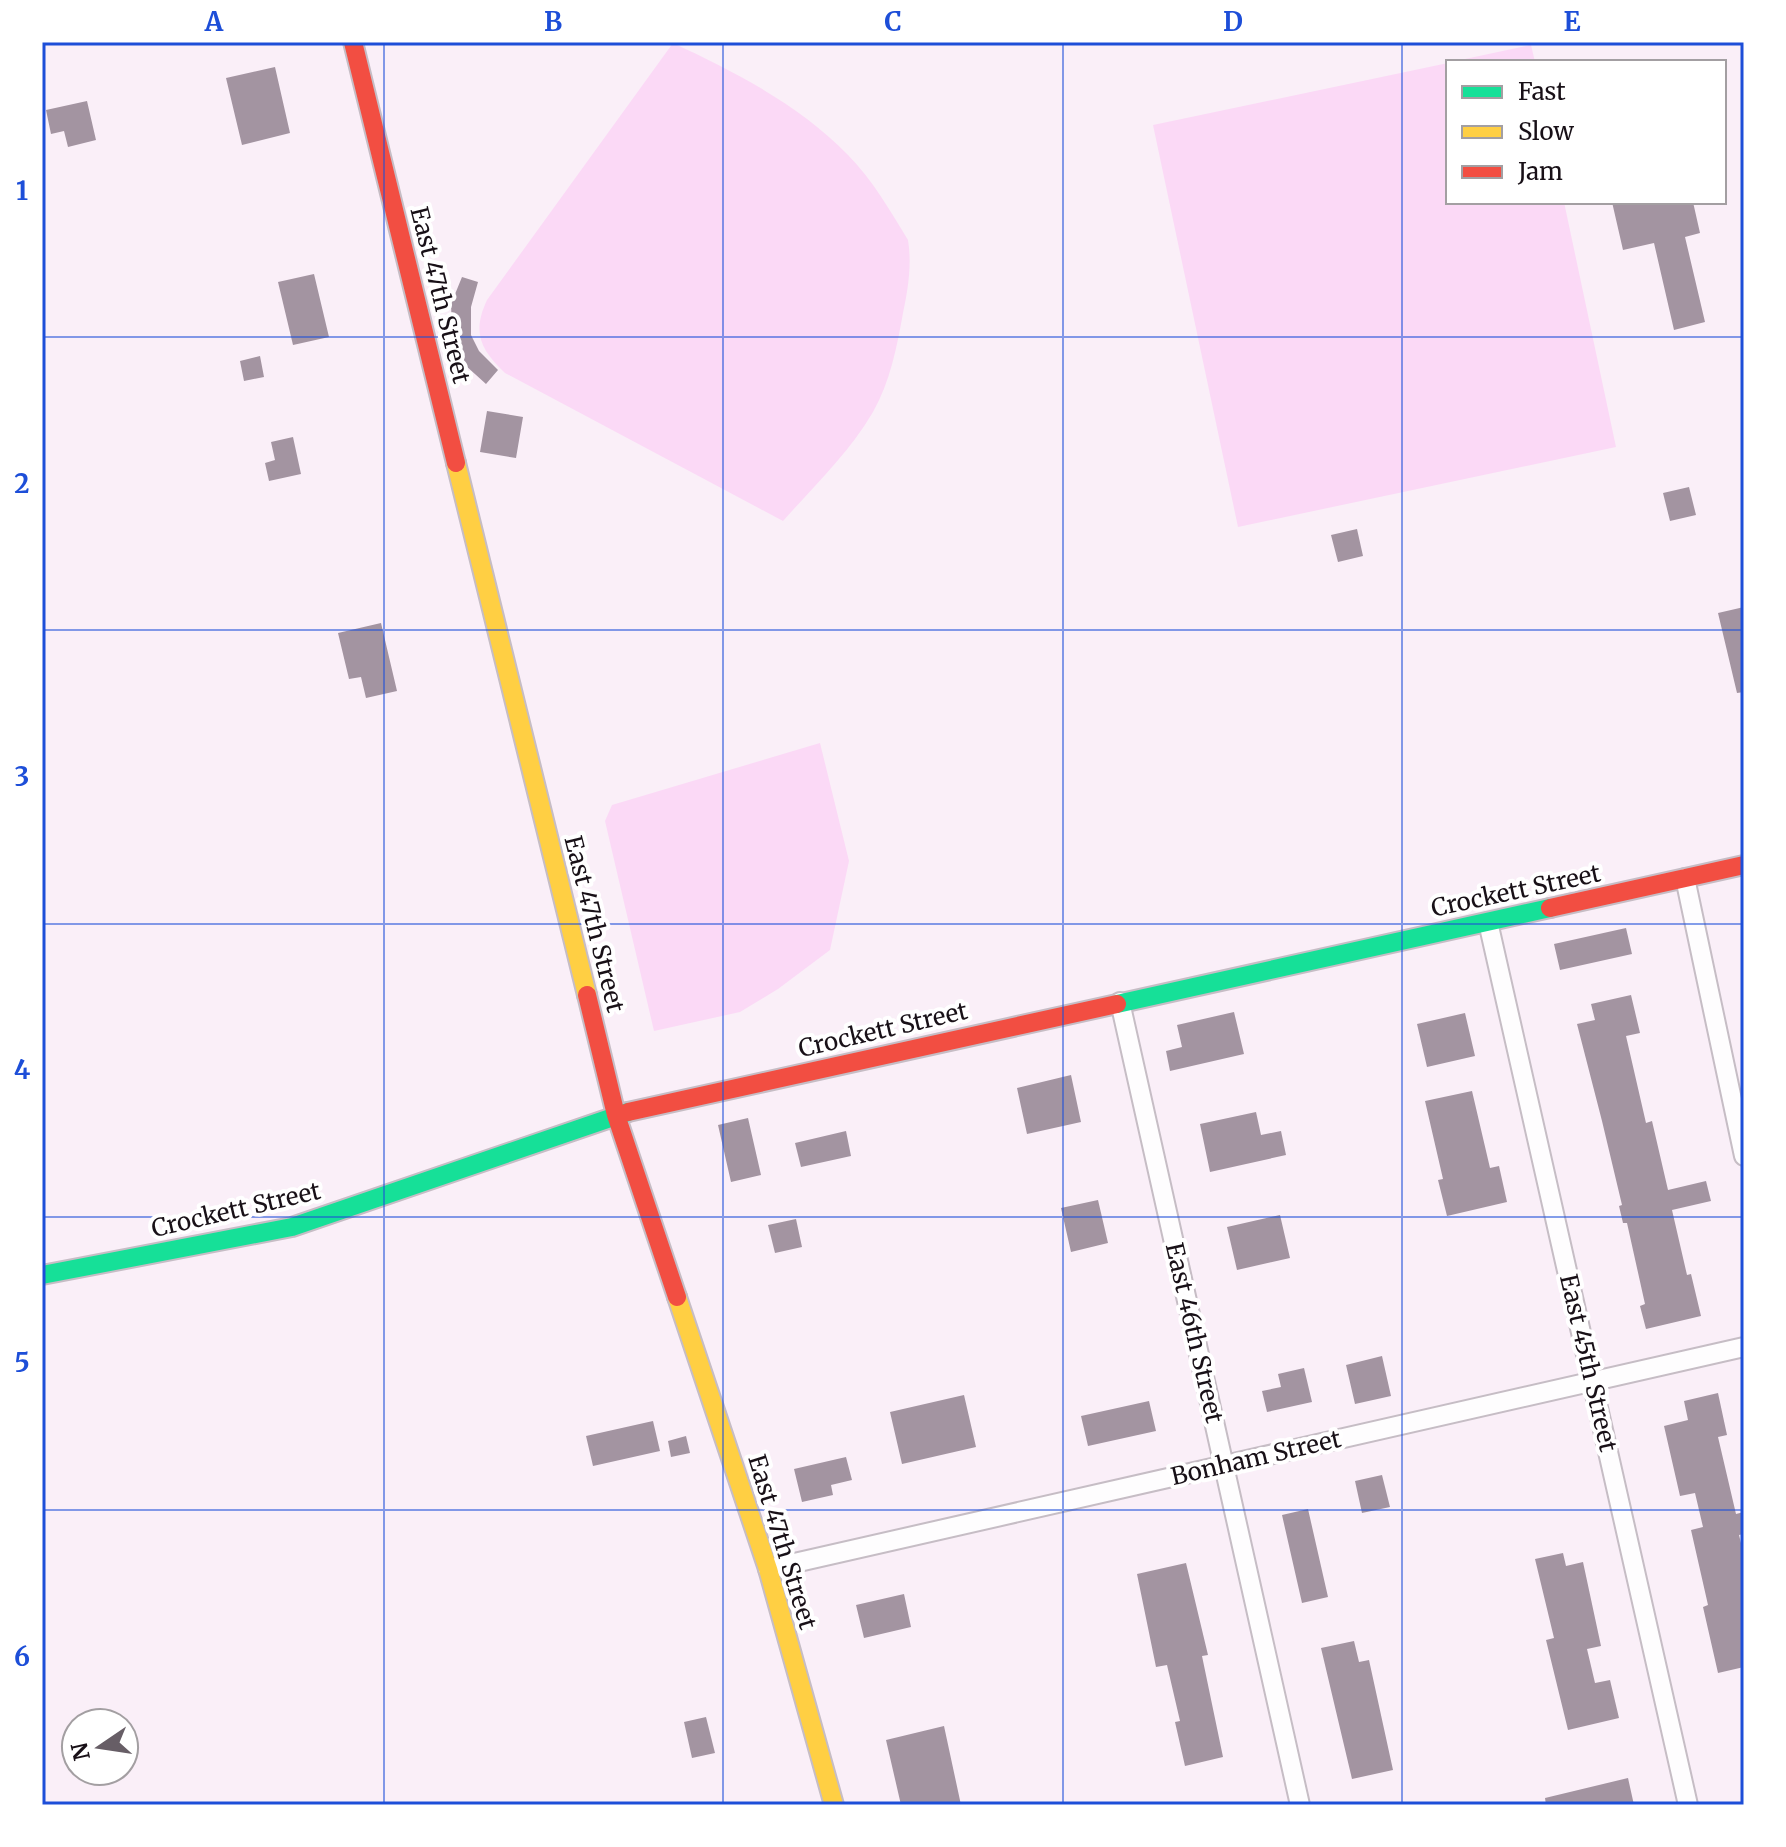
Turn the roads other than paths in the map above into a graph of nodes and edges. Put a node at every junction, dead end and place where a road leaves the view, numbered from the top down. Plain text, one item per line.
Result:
1 (353, 42) edge
2 (1744, 865) edge
3 (1685, 878) junction
4 (1488, 922) junction
5 (1120, 1002) junction
6 (616, 1115) junction
7 (1744, 1156) edge
8 (42, 1275) edge
9 (1744, 1347) edge
10 (1592, 1382) junction
11 (1223, 1466) junction
12 (768, 1569) junction
13 (834, 1805) edge
14 (1300, 1805) edge
15 (1688, 1805) edge

1 - 6 street, East 47th Street
2 - 3 street, Crockett Street
3 - 4 street, Crockett Street
3 - 7 street
4 - 5 street, Crockett Street
4 - 10 street, East 45th Street
5 - 6 street, Crockett Street
5 - 11 street, East 46th Street
6 - 8 street, Crockett Street
6 - 12 street, East 47th Street
9 - 10 street, Bonham Street
10 - 11 street, Bonham Street
10 - 15 street, East 45th Street
11 - 12 street, Bonham Street
11 - 14 street, East 46th Street
12 - 13 street, East 47th Street

